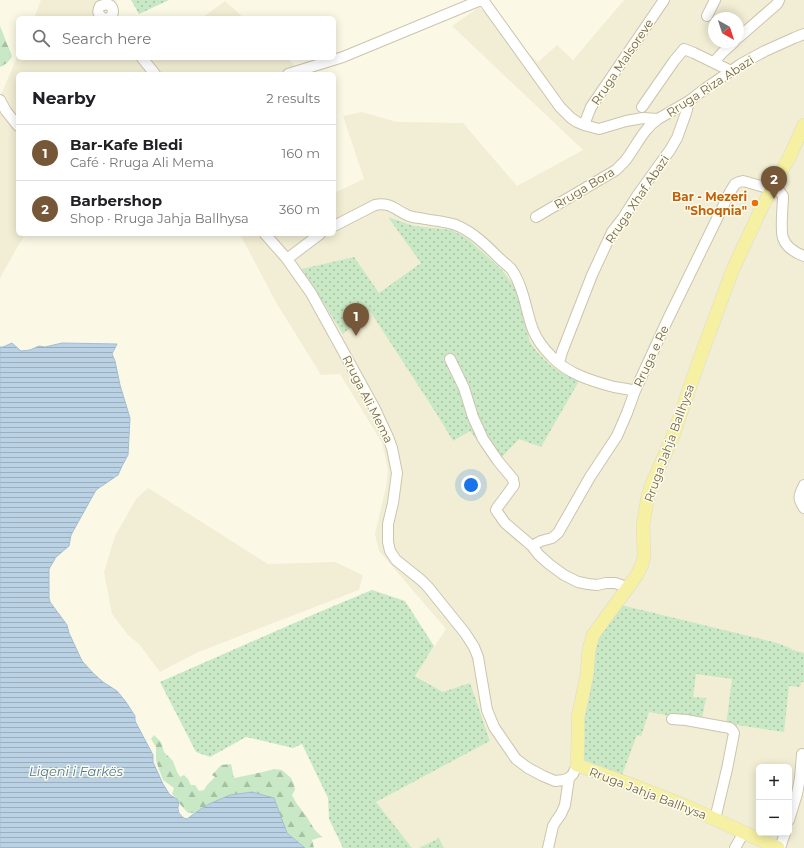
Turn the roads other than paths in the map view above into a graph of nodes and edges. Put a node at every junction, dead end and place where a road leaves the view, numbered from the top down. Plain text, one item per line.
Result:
1 (482, 0) edge
2 (664, 0) edge
3 (715, 0) edge
4 (780, 0) edge
5 (107, 2) edge
6 (100, 16) edge
7 (111, 16) edge
8 (707, 16) dead end
9 (744, 33) edge
10 (804, 34) edge
11 (727, 48) edge
12 (336, 59) edge
13 (144, 60) edge
14 (333, 60) edge
15 (714, 62) junction
16 (731, 71) junction
17 (153, 72) edge
18 (294, 72) edge
19 (0, 100) edge
20 (689, 101) junction
21 (642, 107) dead end
22 (658, 118) junction
23 (16, 124) edge
24 (584, 125) junction
25 (804, 125) edge
26 (772, 188) junction
27 (536, 217) dead end
28 (336, 225) edge
29 (267, 236) edge
30 (317, 236) edge
31 (804, 256) edge
32 (287, 259) junction
33 (450, 359) dead end
34 (559, 363) junction
35 (635, 391) junction
36 (804, 485) edge
37 (804, 508) edge
38 (532, 546) junction
39 (627, 587) junction
40 (672, 719) dead end
41 (802, 754) dead end
42 (577, 765) junction
43 (569, 778) junction
44 (792, 810) edge
45 (715, 819) junction
46 (744, 832) junction
47 (784, 836) edge
48 (548, 848) edge
49 (735, 848) edge
50 (779, 848) edge

1 - 12 street, Rruga Riza Abazi
1 - 24 street, Rruga Riza Abazi
2 - 24 street, Rruga Malsoreve
3 - 8 street
4 - 9 street
5 - 6 street
5 - 7 street
10 - 16 street, Rruga Riza Abazi
11 - 15 street
13 - 17 street
14 - 18 street, Rruga Riza Abazi
15 - 16 street
15 - 21 street
16 - 20 street, Rruga Riza Abazi
19 - 23 street
20 - 22 street, Rruga Riza Abazi
20 - 34 street, Rruga Xhaf Abazi
22 - 24 street, Rruga Riza Abazi
22 - 27 street, Rruga Bora
25 - 26 main road, Rruga Jahja Ballhysa
26 - 31 street
26 - 35 street, Rruga e Re
26 - 39 main road, Rruga Jahja Ballhysa
28 - 34 street
29 - 32 street, Rruga Ali Mema
30 - 32 street
32 - 43 street, Rruga Ali Mema
33 - 38 street
34 - 35 street
35 - 38 street, Rruga e Re
36 - 37 street
38 - 39 street
39 - 42 main road, Rruga Jahja Ballhysa
40 - 45 street, Rruga Jahja Ballhysa
41 - 44 street
42 - 43 street
42 - 45 main road, Rruga Jahja Ballhysa
43 - 48 street
45 - 46 main road, Rruga Jahja Ballhysa
46 - 49 street
46 - 50 main road, Rruga Jahja Ballhysa
47 - 50 street

